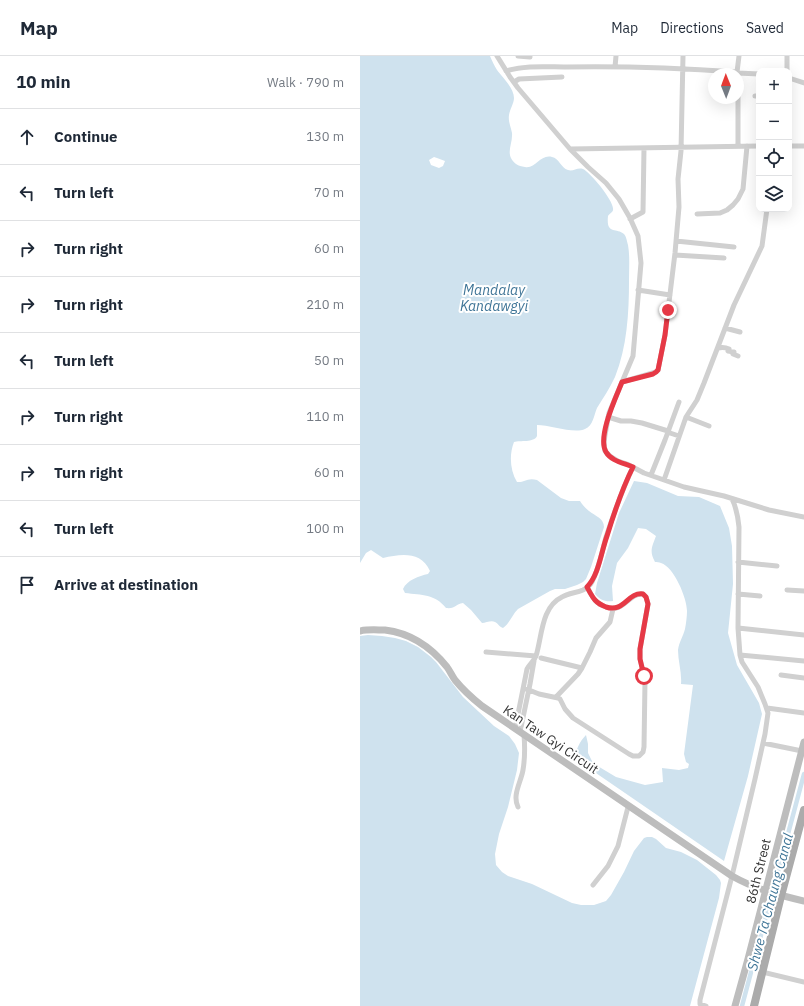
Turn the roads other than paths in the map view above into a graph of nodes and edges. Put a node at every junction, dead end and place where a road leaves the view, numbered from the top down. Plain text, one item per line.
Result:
1 (497, 56) edge
2 (518, 56) edge
3 (530, 56) edge
4 (616, 56) edge
5 (684, 56) edge
6 (739, 56) edge
7 (787, 56) edge
8 (614, 67) junction
9 (530, 68) junction
10 (683, 68) junction
11 (738, 68) edge
12 (787, 68) edge
13 (708, 70) edge
14 (506, 71) junction
15 (744, 73) edge
16 (756, 74) edge
17 (562, 77) dead end
18 (792, 79) edge
19 (514, 82) junction
20 (804, 83) edge
21 (738, 104) edge
22 (738, 146) junction
23 (747, 146) junction
24 (756, 146) edge
25 (792, 146) edge
26 (804, 146) edge
27 (644, 148) junction
28 (682, 148) junction
29 (570, 149) junction
30 (767, 212) edge
31 (698, 214) dead end
32 (630, 219) junction
33 (676, 241) junction
34 (734, 247) dead end
35 (675, 255) junction
36 (724, 258) dead end
37 (638, 290) junction
38 (670, 295) junction
39 (725, 328) junction
40 (740, 332) dead end
41 (718, 348) junction
42 (738, 356) dead end
43 (622, 382) junction
44 (679, 402) dead end
45 (608, 417) junction
46 (686, 417) junction
47 (709, 426) dead end
48 (668, 431) junction
49 (679, 436) junction
50 (633, 467) junction
51 (651, 475) junction
52 (664, 480) junction
53 (732, 499) junction
54 (804, 516) edge
55 (738, 562) junction
56 (777, 566) dead end
57 (587, 587) junction
58 (787, 590) dead end
59 (804, 591) edge
60 (738, 594) junction
61 (760, 596) dead end
62 (613, 609) junction
63 (738, 628) junction
64 (360, 631) edge
65 (804, 635) edge
66 (486, 652) dead end
67 (740, 655) junction
68 (537, 658) junction
69 (804, 661) edge
70 (582, 668) junction
71 (781, 675) dead end
72 (804, 678) edge
73 (526, 689) junction
74 (556, 698) junction
75 (767, 708) junction
76 (804, 713) edge
77 (520, 732) junction
78 (804, 742) edge
79 (763, 744) junction
80 (802, 751) junction
81 (518, 807) dead end
82 (628, 807) junction
83 (803, 814) edge
84 (732, 876) junction
85 (593, 885) dead end
86 (766, 891) junction
87 (781, 896) junction
88 (804, 902) edge
89 (762, 972) junction
90 (804, 982) edge
91 (699, 1005) edge
92 (706, 1006) edge
93 (735, 1006) edge
94 (754, 1006) edge

1 - 14 street
2 - 3 street
3 - 9 street
4 - 8 street
5 - 10 street
6 - 11 street
7 - 12 street
8 - 9 street
8 - 10 street
9 - 14 street
10 - 13 street
10 - 28 street
14 - 19 street
15 - 16 street
17 - 19 street
18 - 20 street
19 - 29 street
21 - 22 street
22 - 23 street
22 - 28 street
23 - 24 street
23 - 31 street
25 - 26 street
27 - 28 street
27 - 29 street
27 - 32 street
28 - 33 street
29 - 32 street
30 - 39 street
32 - 37 street
33 - 34 street
33 - 35 street
35 - 36 street
35 - 38 street
37 - 38 street
37 - 43 street
38 - 43 street
39 - 40 street
39 - 41 street
41 - 42 street
41 - 46 street
43 - 45 street
44 - 48 street
45 - 48 street
45 - 50 street
46 - 47 street
46 - 49 street
48 - 49 street
48 - 51 street
49 - 52 street
50 - 51 street
50 - 57 street
51 - 52 street
52 - 53 street
53 - 54 street
53 - 55 street
55 - 56 street
55 - 60 street
57 - 62 street
57 - 68 street
58 - 59 street
60 - 61 street
60 - 63 street
62 - 70 street
62 - 74 street
63 - 65 street
63 - 67 street
64 - 77 street, Kan Taw Gyi Circuit
66 - 68 street
67 - 69 street
67 - 75 street
68 - 70 street
68 - 73 street
70 - 74 street
71 - 72 street
73 - 74 street
73 - 77 street
75 - 76 street
75 - 79 street
77 - 81 street
77 - 82 street, Kan Taw Gyi Circuit
78 - 80 street, 86th Street
79 - 80 street
79 - 84 street
80 - 86 street, 86th Street
82 - 84 street, Kan Taw Gyi Circuit
82 - 85 street
83 - 87 main road
84 - 86 street, Kan Taw Gyi Circuit
84 - 91 street
86 - 87 street, Kan Taw Gyi Circuit
86 - 93 street, 86th Street
87 - 88 street, Kan Taw Gyi Circuit
87 - 89 main road
89 - 90 street
89 - 94 main road
91 - 92 street

